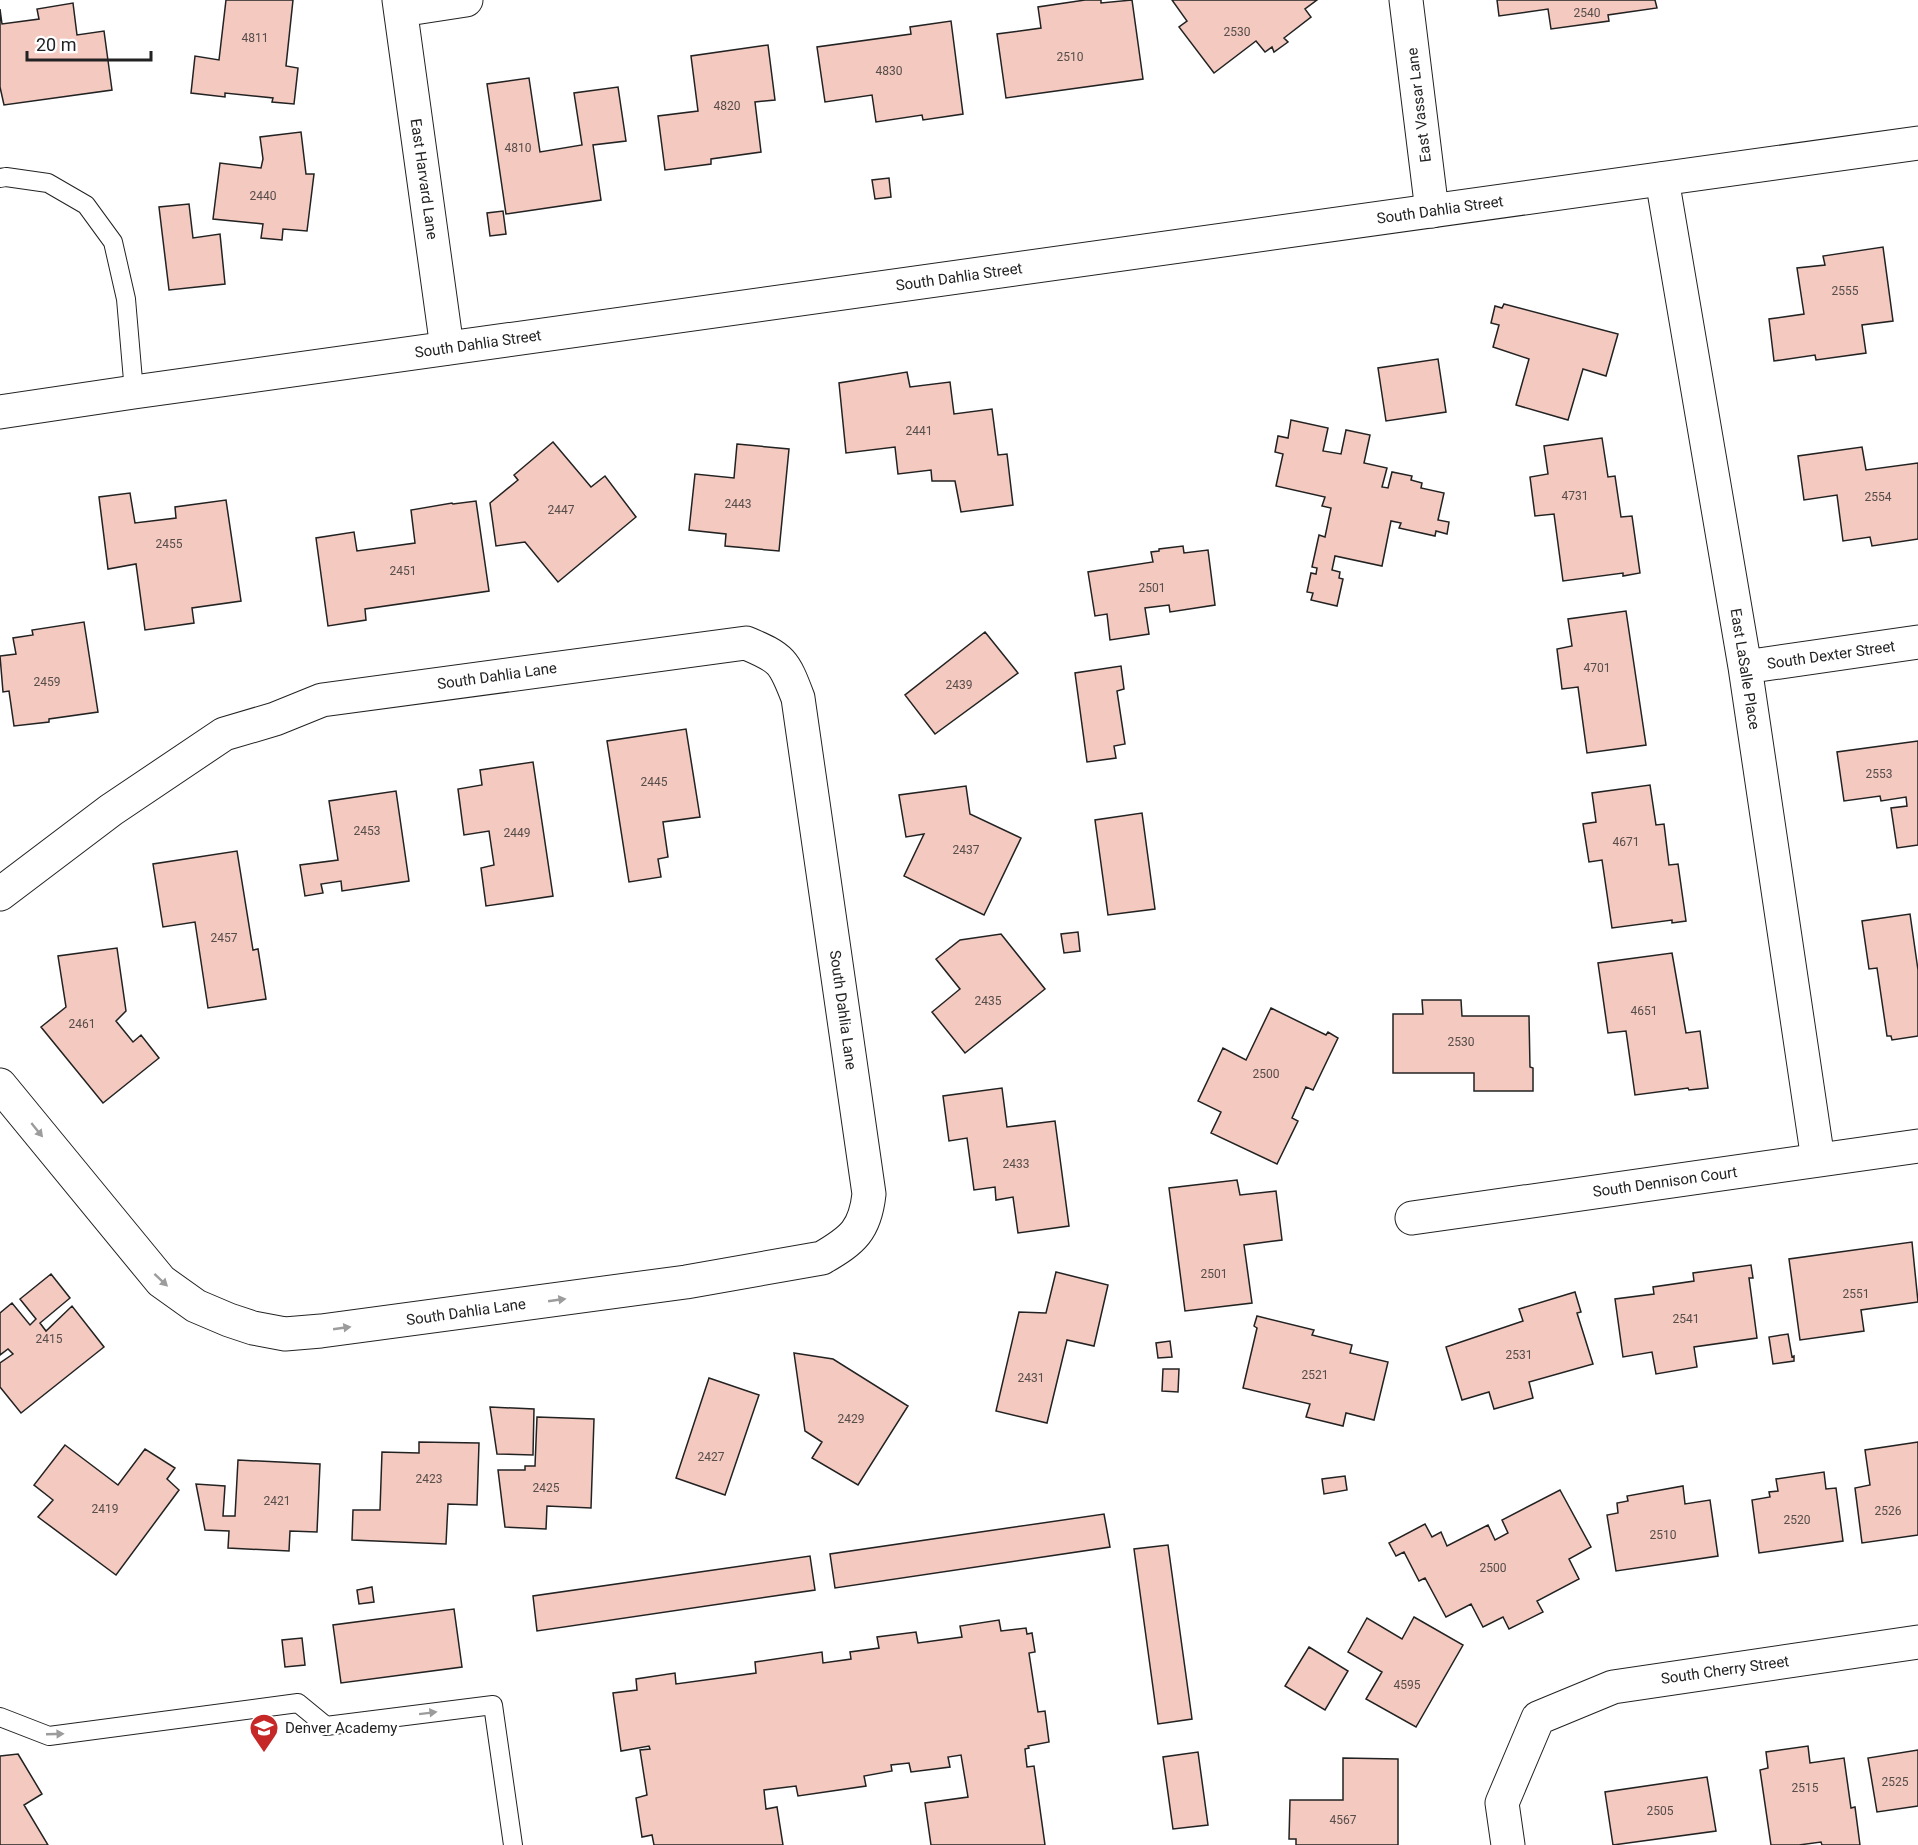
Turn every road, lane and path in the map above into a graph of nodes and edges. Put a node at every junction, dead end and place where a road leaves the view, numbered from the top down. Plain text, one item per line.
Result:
1 (466, 0) edge
2 (1406, 0) edge
3 (400, 5) edge
4 (1918, 143) edge
5 (0, 178) edge
6 (1662, 179) junction
7 (1431, 211) junction
8 (447, 348) junction
9 (134, 392) junction
10 (0, 412) edge
11 (1918, 642) edge
12 (1745, 667) junction
13 (0, 894) edge
14 (0, 1085) edge
15 (1918, 1146) edge
16 (1818, 1160) junction
17 (1412, 1218) dead end
18 (1918, 1642) edge
19 (0, 1718) edge
20 (513, 1845) edge
21 (1508, 1845) edge

1 - 3 street, East Harvard Lane
2 - 7 street, East Vassar Lane
3 - 8 street, East Harvard Lane
4 - 6 street, South Dahlia Street
5 - 9 lane
6 - 7 street, South Dahlia Street
6 - 12 street, East LaSalle Place
7 - 8 street, South Dahlia Street
8 - 9 street, South Dahlia Street
9 - 10 street, South Dahlia Street
11 - 12 street, South Dexter Street
12 - 16 street, East LaSalle Place
14 -> 13 street, South Dahlia Lane
15 - 16 street, South Dennison Court
16 - 17 street, South Dennison Court
18 - 21 street, South Cherry Street
19 -> 20 lane

